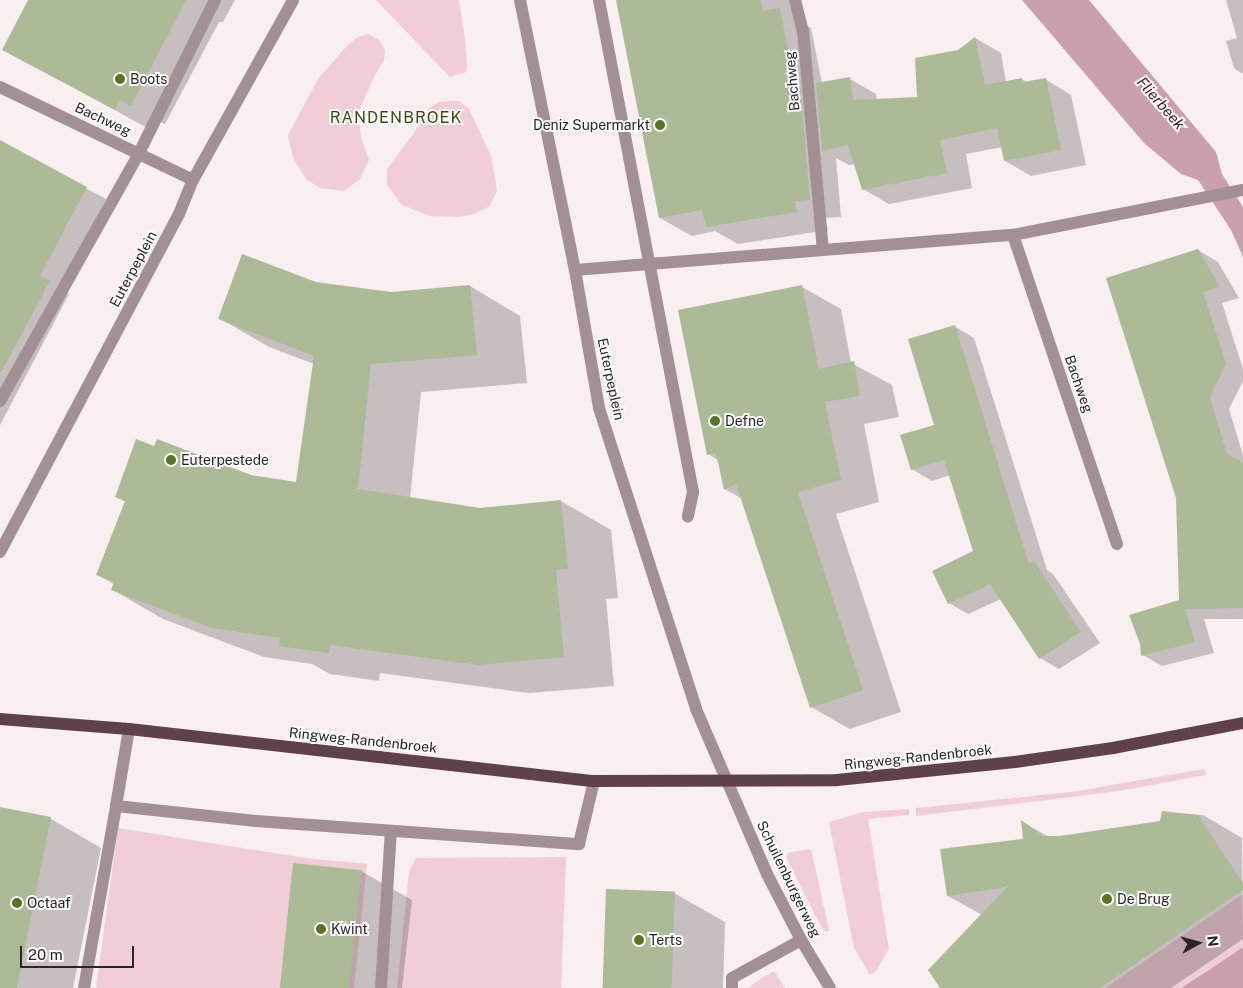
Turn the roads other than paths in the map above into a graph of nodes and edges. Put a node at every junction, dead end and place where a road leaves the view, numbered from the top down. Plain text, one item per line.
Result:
1 (215, 0) edge
2 (293, 0) edge
3 (520, 0) edge
4 (599, 0) edge
5 (795, 0) edge
6 (0, 87) edge
7 (139, 153) junction
8 (193, 180) junction
9 (1243, 190) edge
10 (1013, 234) junction
11 (823, 249) junction
12 (649, 265) junction
13 (575, 270) junction
14 (0, 401) edge
15 (688, 516) dead end
16 (1118, 544) dead end
17 (0, 552) edge
18 (0, 719) edge
19 (1243, 723) edge
20 (129, 729) junction
21 (594, 781) junction
22 (727, 781) junction
23 (116, 806) junction
24 (391, 832) junction
25 (801, 940) junction
26 (84, 988) edge
27 (381, 988) edge
28 (732, 988) edge
29 (830, 988) edge

1 - 7 street
2 - 8 street, Euterpeplein
3 - 13 street, Euterpeplein
4 - 12 street
5 - 11 street, Bachweg
6 - 7 street, Bachweg
7 - 8 street, Bachweg
7 - 14 street
8 - 17 street, Euterpeplein
9 - 10 street
10 - 11 street
10 - 16 street, Bachweg
11 - 12 street
12 - 13 street
12 - 15 street
13 - 22 street, Euterpeplein
18 - 20 main road, Ringweg-Randenbroek
19 - 22 main road, Ringweg-Randenbroek
20 - 21 main road, Ringweg-Randenbroek
20 - 23 street
21 - 22 main road, Ringweg-Randenbroek
21 - 24 street
22 - 25 street, Schuilenburgerweg
23 - 24 street
23 - 26 street
24 - 27 street
25 - 28 street
25 - 29 street, Schuilenburgerweg

